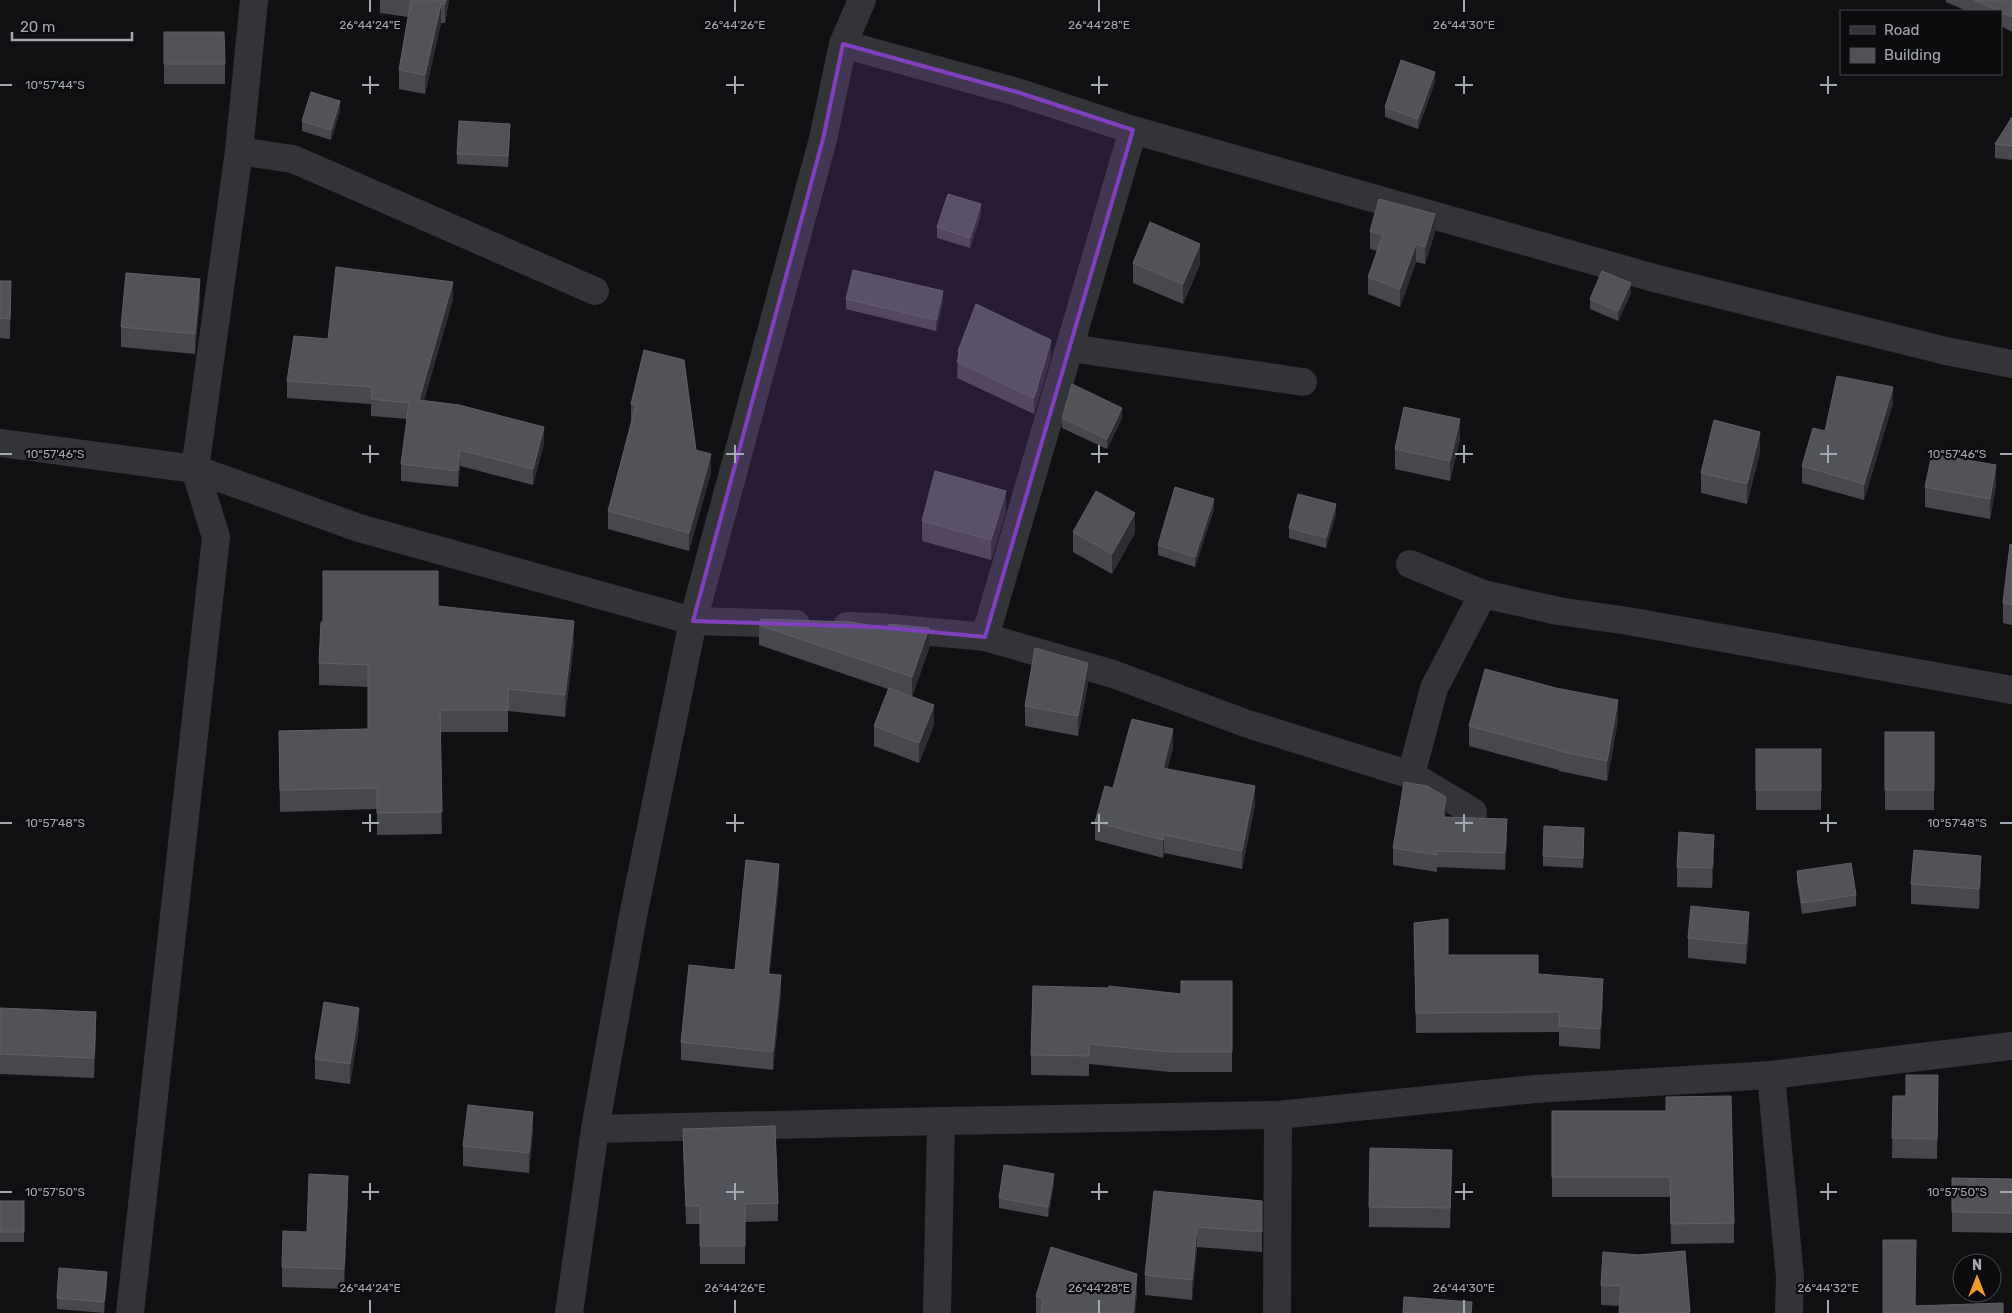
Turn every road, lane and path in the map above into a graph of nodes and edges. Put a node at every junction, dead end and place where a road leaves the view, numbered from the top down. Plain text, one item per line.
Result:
1 (254, 0) edge
2 (862, 0) edge
3 (843, 44) junction
4 (1133, 130) junction
5 (239, 151) junction
6 (595, 291) dead end
7 (1070, 348) junction
8 (2012, 364) edge
9 (1303, 382) dead end
10 (0, 443) edge
11 (195, 469) junction
12 (1410, 564) dead end
13 (1482, 594) junction
14 (693, 621) junction
15 (984, 637) junction
16 (2012, 690) edge
17 (1411, 775) junction
18 (1473, 812) dead end
19 (2012, 1046) edge
20 (1770, 1075) junction
21 (1278, 1115) junction
22 (941, 1121) junction
23 (595, 1129) junction
24 (130, 1313) edge
25 (569, 1313) edge
26 (937, 1313) edge
27 (1277, 1313) edge
28 (1790, 1313) edge

1 - 5 street
2 - 3 street
3 - 4 street
3 - 14 street
4 - 7 street
4 - 8 street
5 - 6 street
5 - 11 street
7 - 9 street
7 - 15 street
10 - 11 street
11 - 14 street
11 - 24 street
12 - 13 street
13 - 16 street
13 - 17 street
14 - 15 street
14 - 23 street
15 - 17 street
17 - 18 street
19 - 20 street
20 - 21 street
20 - 28 street
21 - 22 street
21 - 27 street
22 - 23 street
22 - 26 street
23 - 25 street

